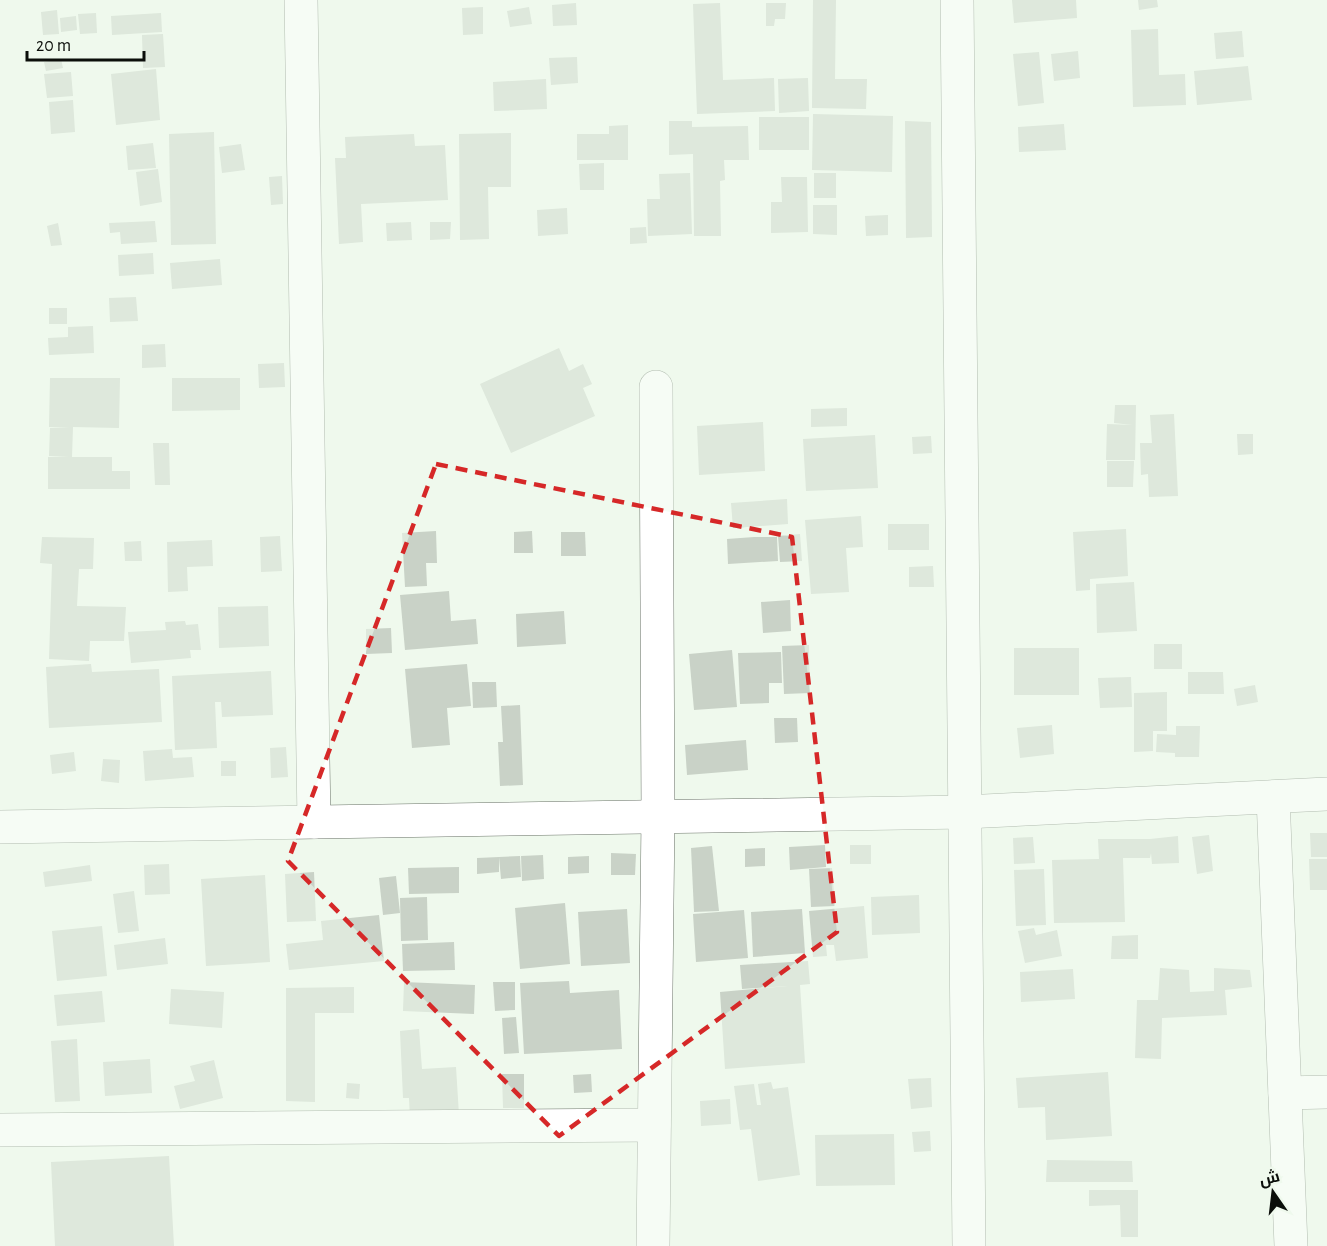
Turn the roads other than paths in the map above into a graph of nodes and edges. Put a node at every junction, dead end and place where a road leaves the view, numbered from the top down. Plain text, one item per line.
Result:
1 (302, 0) edge
2 (957, 0) edge
3 (656, 387) dead end
4 (1327, 794) edge
5 (1273, 796) junction
6 (965, 812) junction
7 (658, 817) junction
8 (314, 822) junction
9 (0, 827) edge
10 (1327, 1092) edge
11 (1285, 1093) junction
12 (654, 1125) junction
13 (0, 1130) edge
14 (653, 1246) edge
15 (969, 1246) edge
16 (1291, 1246) edge

1 - 8 street
2 - 6 street
3 - 7 street
4 - 5 street
5 - 6 street
5 - 11 street
6 - 7 street
6 - 15 street
7 - 8 street
7 - 12 street
8 - 9 street
10 - 11 street
11 - 16 street
12 - 13 street
12 - 14 street

